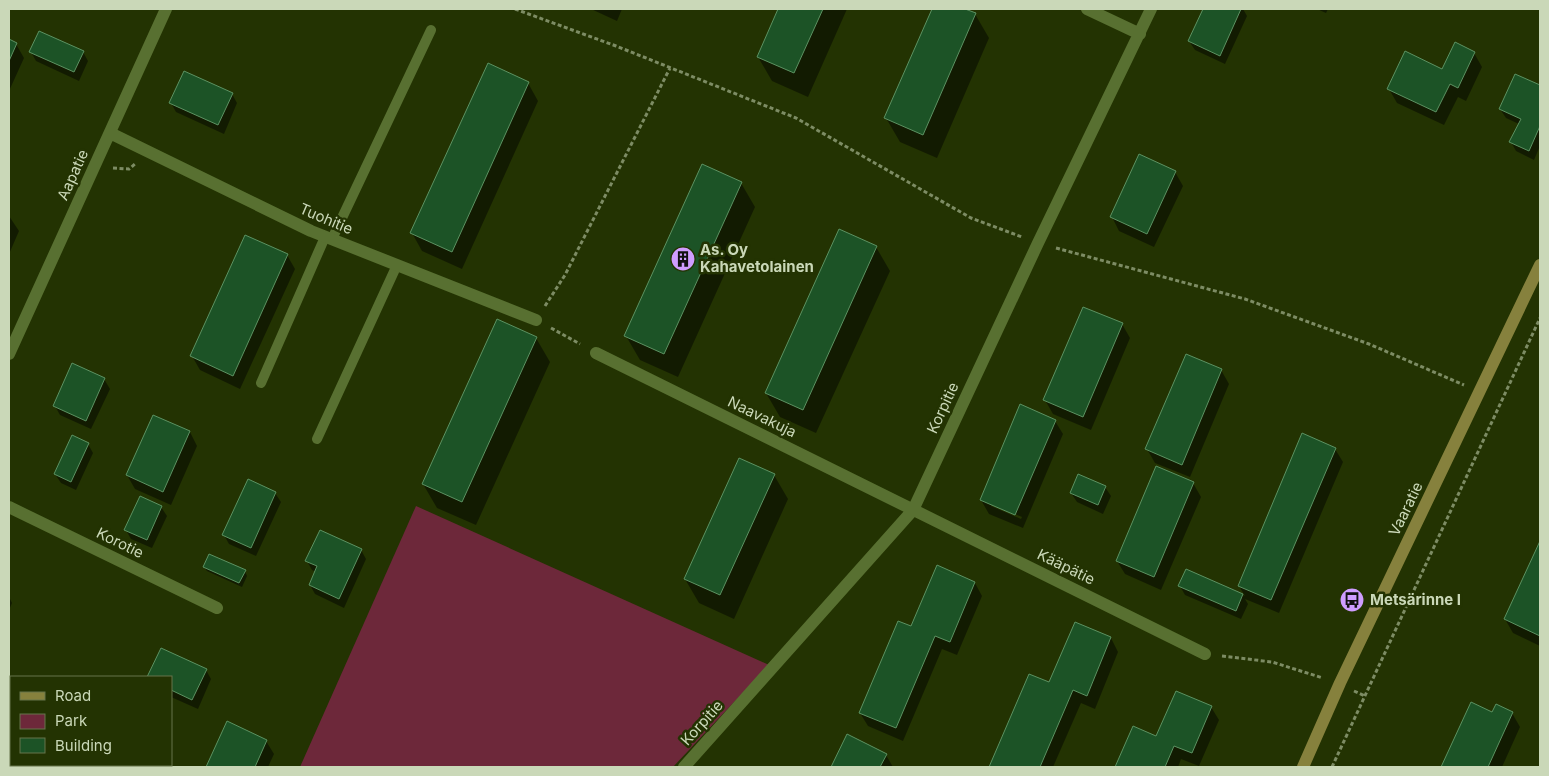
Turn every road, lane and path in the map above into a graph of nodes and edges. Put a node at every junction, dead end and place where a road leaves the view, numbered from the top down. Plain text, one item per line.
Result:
1 (166, 9) edge
2 (515, 9) edge
3 (1087, 9) edge
4 (1151, 9) edge
5 (431, 30) dead end
6 (1140, 34) junction
7 (670, 68) junction
8 (110, 133) junction
9 (328, 238) junction
10 (1038, 242) junction
11 (397, 265) junction
12 (1540, 265) edge
13 (1540, 318) edge
14 (536, 320) junction
15 (596, 353) joint
16 (9, 354) edge
17 (261, 383) dead end
18 (1480, 392) junction
19 (1502, 402) junction
20 (317, 439) dead end
21 (9, 507) edge
22 (913, 510) junction
23 (217, 608) dead end
24 (1205, 654) joint
25 (1340, 683) junction
26 (1365, 696) junction
27 (684, 767) edge
28 (1303, 767) edge
29 (1332, 767) edge

1 - 8 street, Aapatie
2 - 7 path
3 - 6 street
4 - 6 street, Korpitie
5 - 9 lane
6 - 10 street, Korpitie
7 - 10 path
7 - 14 path
8 - 9 street, Tuohitie
8 - 16 street, Aapatie
9 - 11 street, Tuohitie
9 - 17 lane
10 - 18 path
10 - 22 street, Korpitie
11 - 14 street, Tuohitie
11 - 20 lane
12 - 18 street, Vaaratie
13 - 19 path
14 - 15 path
15 - 22 street, Naavakuja
18 - 19 path
18 - 25 street, Vaaratie
19 - 26 path
21 - 23 street, Korotie
22 - 24 street, Kääpätie
22 - 27 street, Korpitie
24 - 25 path
25 - 26 path
25 - 28 street, Vaaratie
26 - 29 path

